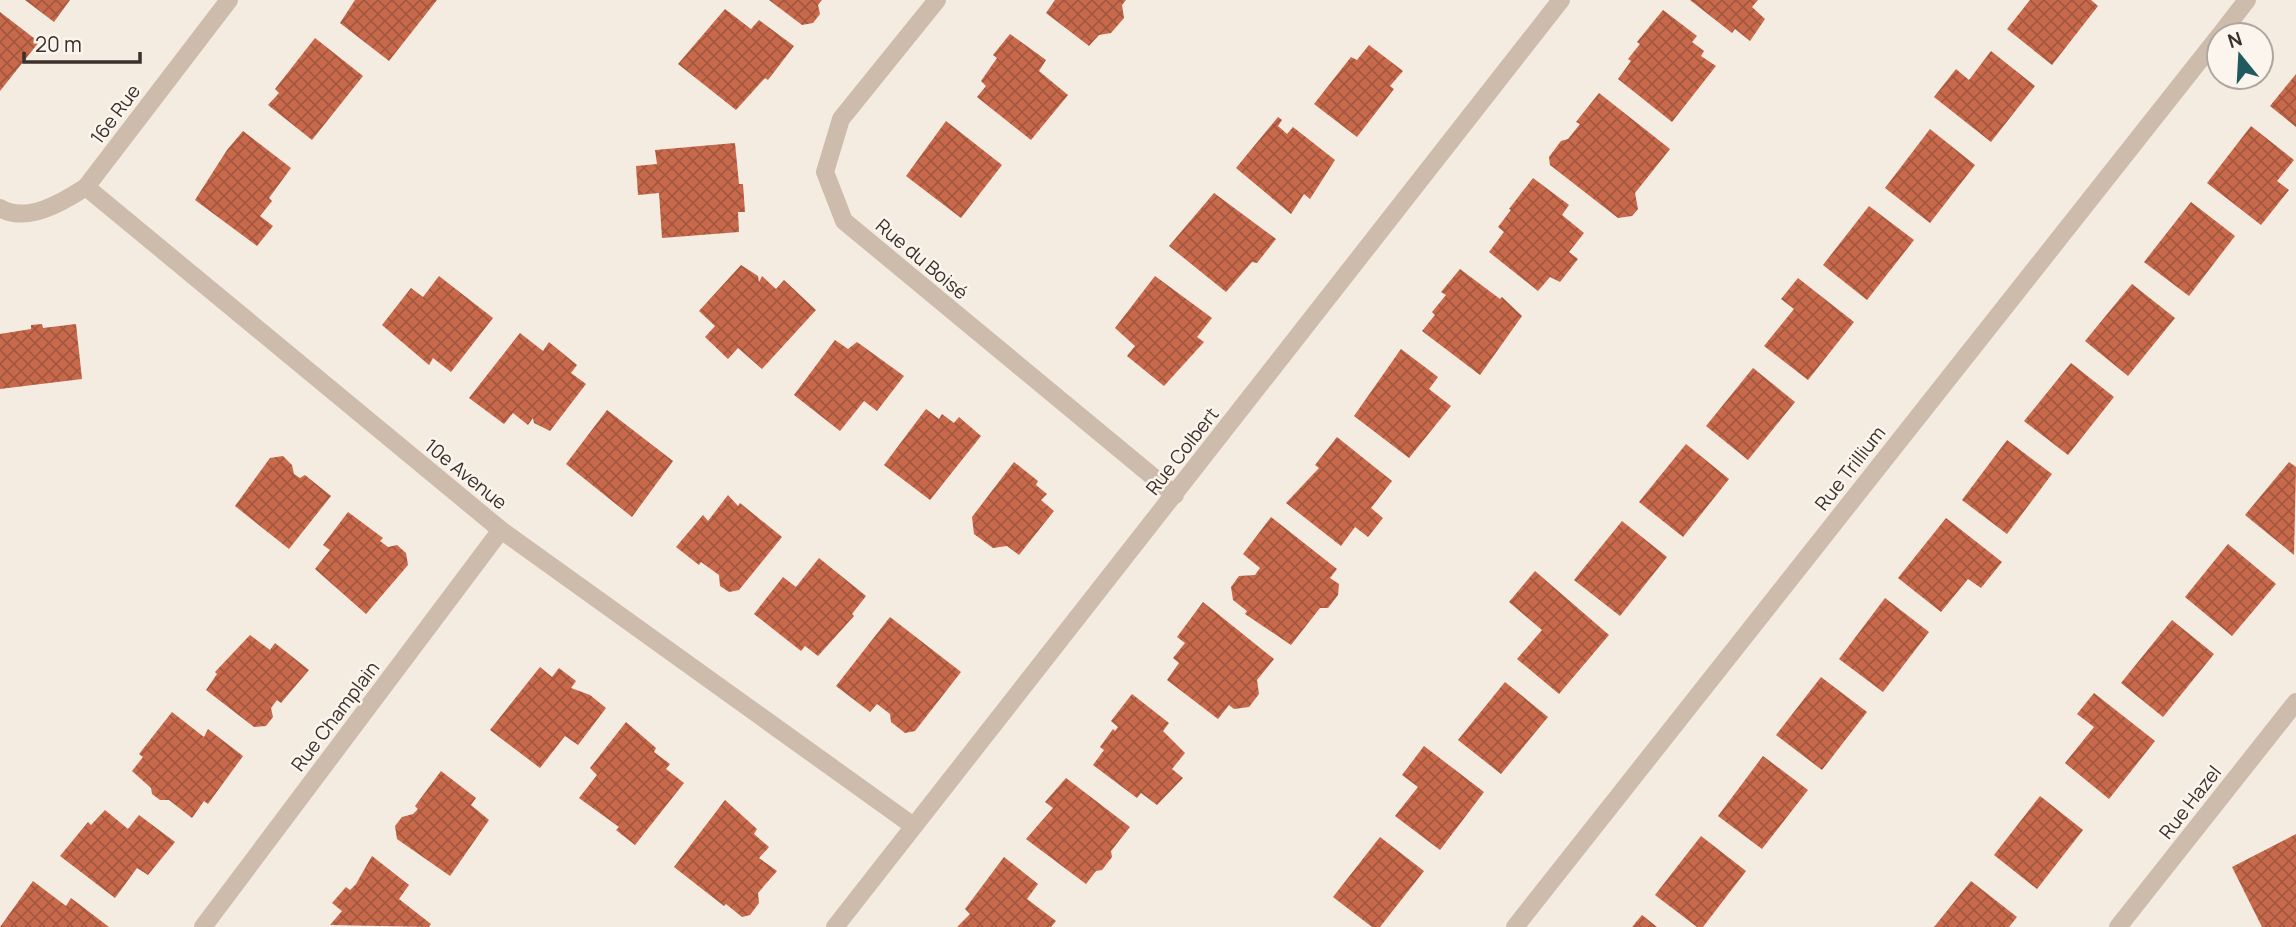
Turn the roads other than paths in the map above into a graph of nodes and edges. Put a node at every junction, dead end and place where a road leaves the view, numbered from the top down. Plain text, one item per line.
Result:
1 (229, 0) edge
2 (937, 0) edge
3 (1561, 0) edge
4 (2247, 0) edge
5 (2230, 21) edge
6 (2205, 53) edge
7 (86, 187) junction
8 (0, 208) edge
9 (1175, 495) junction
10 (501, 530) junction
11 (2296, 702) edge
12 (912, 825) junction
13 (203, 927) edge
14 (835, 927) edge
15 (1515, 927) edge
16 (2118, 927) edge

1 - 7 street, 16e Rue
2 - 9 street, Rue du Boisé
3 - 9 street, Rue Colbert
4 - 5 street, Rue Trillium
6 - 15 street, Rue Trillium
7 - 8 street
7 - 10 street, 10e Avenue
9 - 12 street, Rue Colbert
10 - 12 street, 10e Avenue
10 - 13 street, Rue Champlain
11 - 16 street, Rue Hazel
12 - 14 street, Rue Colbert

